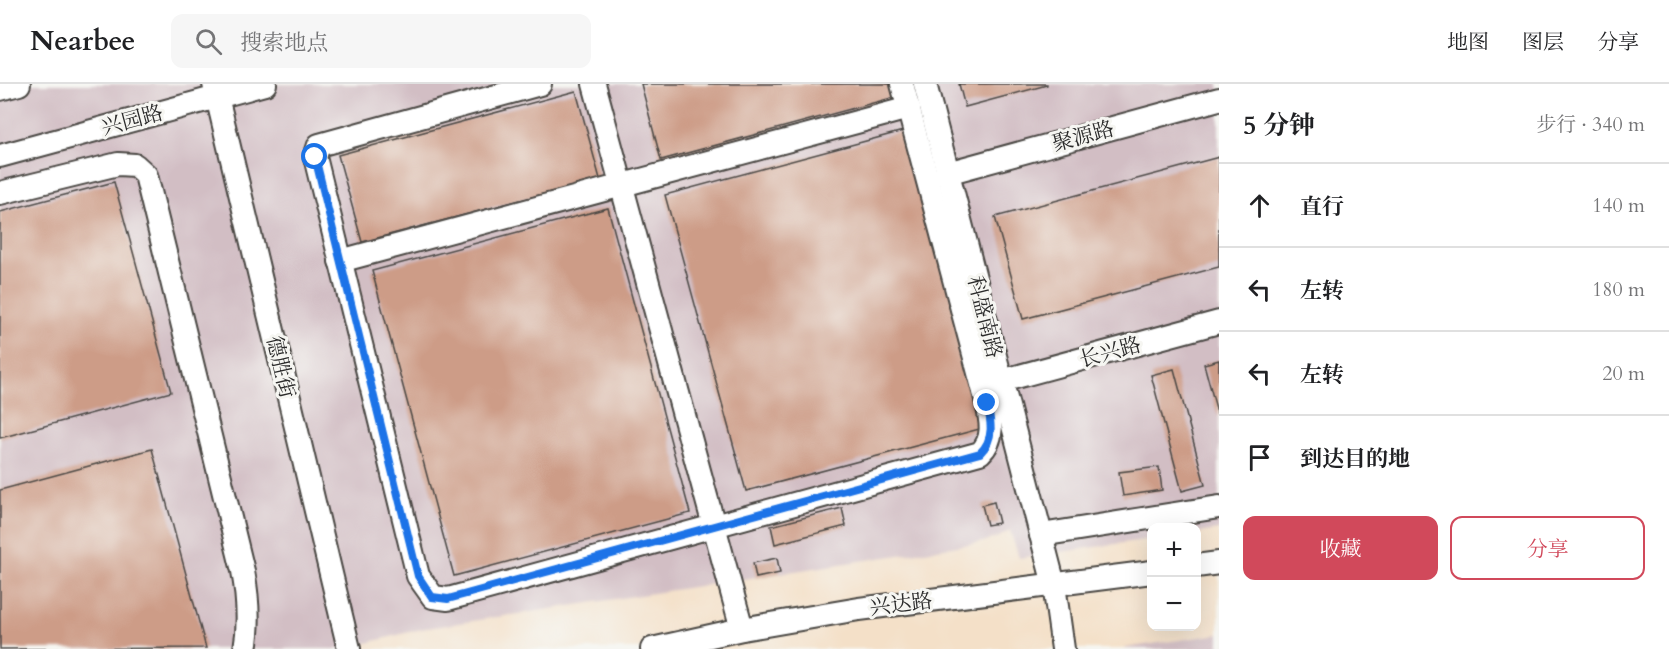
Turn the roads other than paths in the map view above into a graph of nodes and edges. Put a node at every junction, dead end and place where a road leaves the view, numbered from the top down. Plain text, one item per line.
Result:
1 (19, 84) edge
2 (265, 84) edge
3 (540, 84) edge
4 (594, 84) edge
5 (902, 84) edge
6 (924, 84) edge
7 (0, 89) edge
8 (215, 90) edge
9 (1219, 99) edge
10 (909, 108) junction
11 (0, 156) edge
12 (948, 173) junction
13 (621, 185) junction
14 (0, 193) edge
15 (340, 261) junction
16 (1219, 322) edge
17 (1001, 381) junction
18 (1219, 507) edge
19 (714, 525) junction
20 (1041, 535) junction
21 (1219, 563) edge
22 (1201, 565) edge
23 (1147, 573) edge
24 (1054, 585) junction
25 (742, 629) junction
26 (245, 649) edge
27 (349, 649) edge
28 (652, 649) edge
29 (1063, 649) edge

1 - 7 street
2 - 8 street, 兴园路
3 - 15 street
4 - 13 street
5 - 10 street
6 - 12 street, 科盛南路
8 - 11 street, 兴园路
8 - 27 street, 德胜街
9 - 12 street, 聚源路
10 - 13 street
10 - 19 street
12 - 17 street, 科盛南路
13 - 15 street
13 - 19 street
14 - 26 street
15 - 19 street
16 - 17 street, 长兴路
17 - 20 street, 科盛南路
18 - 20 street
19 - 25 street
20 - 24 street, 科盛南路
21 - 22 street
23 - 24 street, 兴达路
24 - 25 street, 兴达路
24 - 29 street, 科盛南路
25 - 28 street, 兴达路

